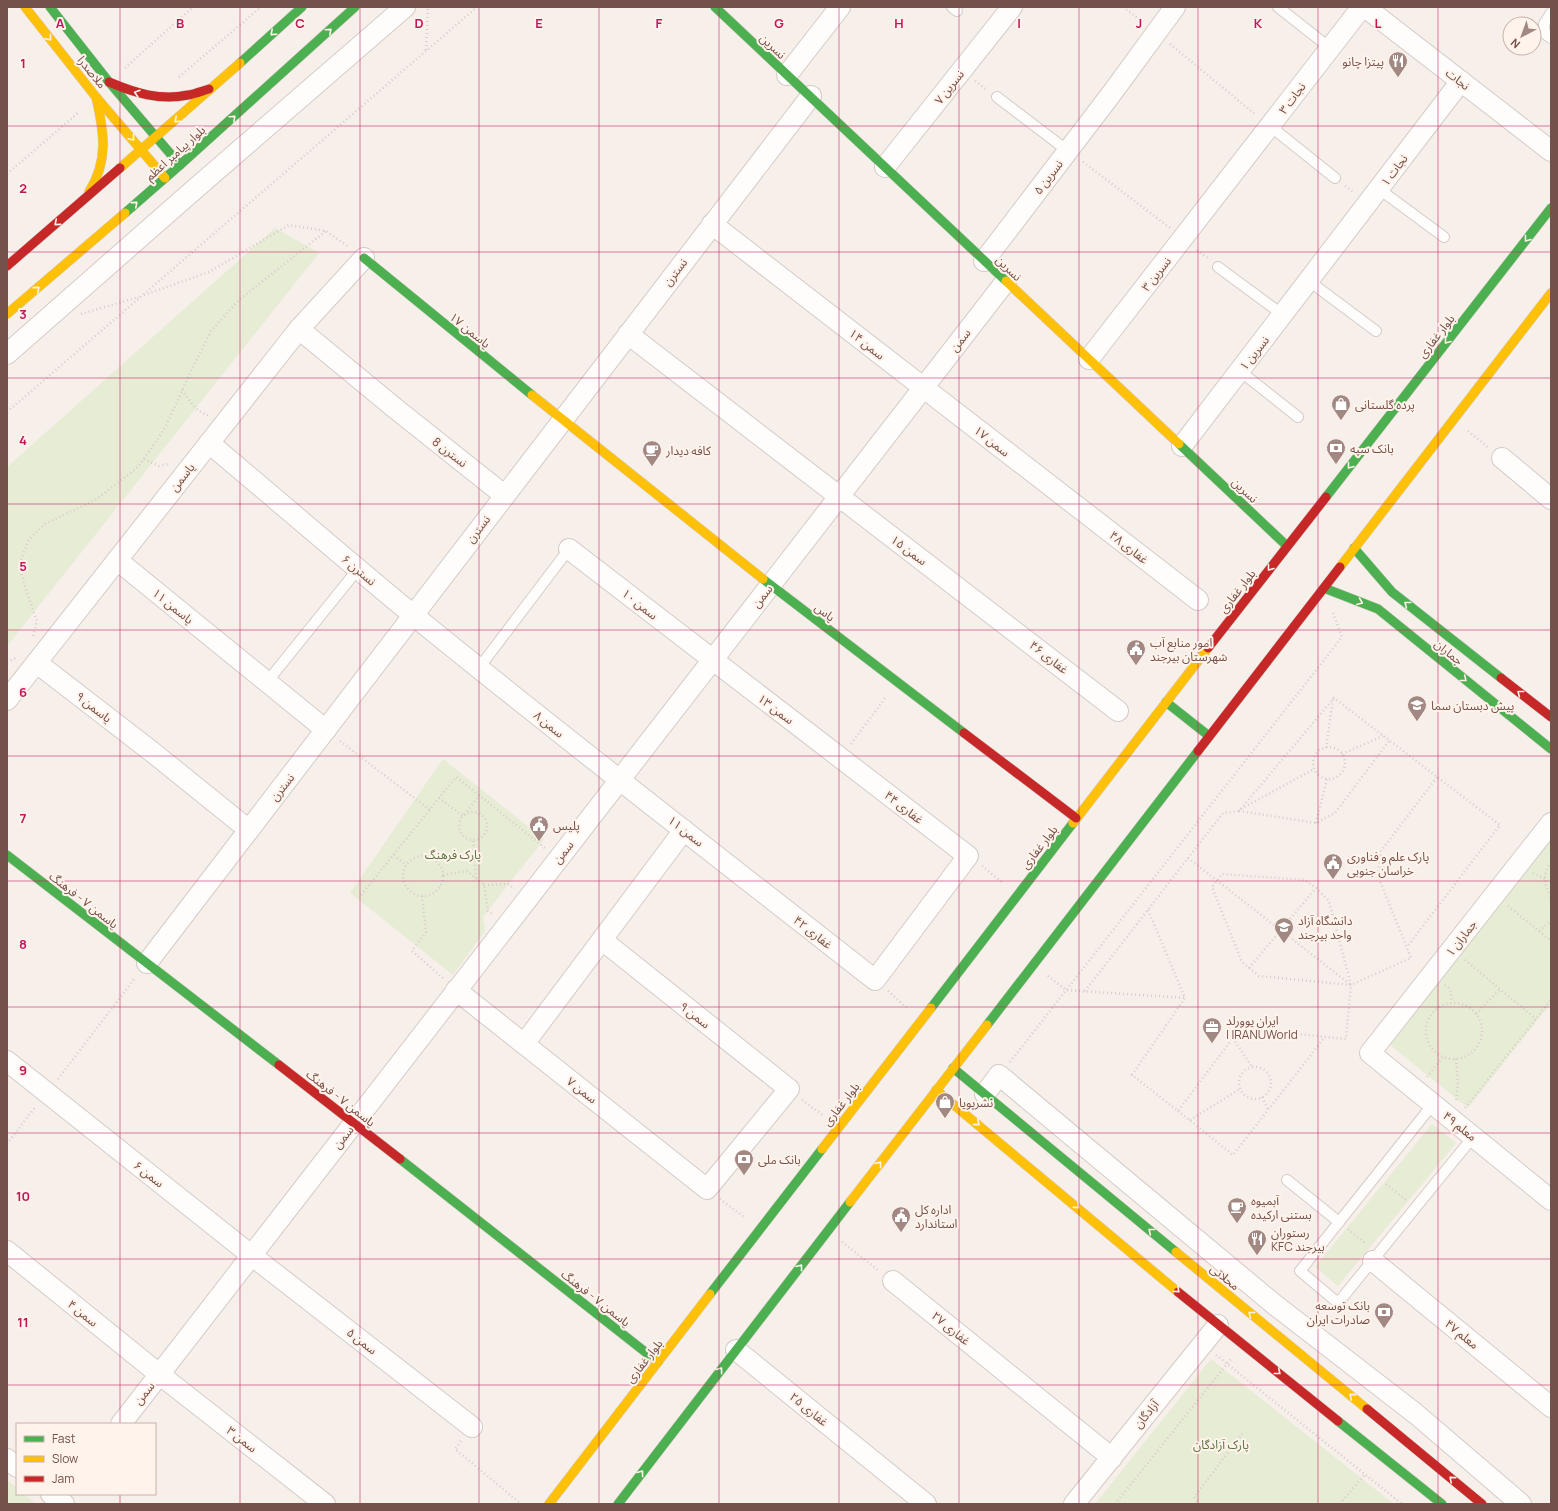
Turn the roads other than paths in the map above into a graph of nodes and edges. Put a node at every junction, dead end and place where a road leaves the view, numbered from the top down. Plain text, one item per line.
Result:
1 (25, 7) edge
2 (50, 7) edge
3 (302, 7) edge
4 (356, 7) edge
5 (405, 7) edge
6 (715, 7) edge
7 (840, 7) edge
8 (1012, 7) edge
9 (1175, 7) edge
10 (1278, 7) edge
11 (1362, 7) edge
12 (1365, 7) edge
13 (1551, 13) edge
14 (1551, 38) edge
15 (1330, 48) junction
16 (787, 75) junction
17 (1461, 81) junction
18 (109, 82) junction
19 (216, 86) junction
20 (810, 96) junction
21 (96, 97) junction
22 (997, 98) road end
23 (1270, 126) junction
24 (156, 138) junction
25 (142, 150) junction
26 (1068, 150) junction
27 (1551, 151) edge
28 (180, 165) junction
29 (886, 167) junction
30 (165, 178) junction
31 (1335, 178) road end
32 (1222, 188) joint
33 (1374, 196) junction
34 (75, 208) junction
35 (1551, 208) edge
36 (712, 224) junction
37 (1444, 237) dead end
38 (364, 258) joint
39 (984, 260) junction
40 (1326, 260) joint
41 (7, 266) edge
42 (1218, 267) road end
43 (1309, 280) junction
44 (1006, 281) junction
45 (1551, 292) edge
46 (7, 314) edge
47 (1283, 315) junction
48 (299, 329) junction
49 (1376, 331) dead end
50 (628, 334) junction
51 (7, 354) edge
52 (1089, 360) junction
53 (1240, 371) junction
54 (923, 387) junction
55 (1298, 417) dead end
56 (562, 420) junction
57 (209, 443) junction
58 (1182, 446) junction
59 (1502, 458) road end
60 (1061, 494) joint
61 (504, 495) junction
62 (839, 496) junction
63 (1551, 499) edge
64 (1287, 546) junction
65 (1354, 548) junction
66 (569, 549) joint
67 (117, 560) junction
68 (358, 569) junction
69 (770, 585) junction
70 (1324, 588) junction
71 (1198, 600) dead end
72 (980, 604) joint
73 (413, 615) junction
74 (1417, 626) junction
75 (28, 660) junction
76 (712, 660) junction
77 (479, 668) junction
78 (267, 682) junction
79 (7, 700) edge
80 (1166, 702) junction
81 (1118, 711) dead end
82 (1551, 717) edge
83 (326, 730) junction
84 (1209, 736) junction
85 (1551, 749) edge
86 (840, 757) joint
87 (619, 780) junction
88 (1076, 818) junction
89 (1551, 822) edge
90 (249, 830) junction
91 (684, 830) junction
92 (7, 855) edge
93 (752, 884) joint
94 (602, 940) junction
95 (146, 963) junction
96 (875, 980) joint
97 (456, 990) junction
98 (524, 1044) junction
99 (1370, 1053) joint
100 (7, 1061) edge
101 (953, 1068) junction
102 (936, 1090) junction
103 (985, 1094) junction
104 (1432, 1104) junction
105 (354, 1123) junction
106 (1073, 1137) junction
107 (1473, 1137) junction
108 (1059, 1156) junction
109 (1287, 1180) dead end
110 (1132, 1186) junction
111 (707, 1190) joint
112 (1551, 1200) edge
113 (1118, 1204) junction
114 (1339, 1222) junction
115 (7, 1251) edge
116 (251, 1255) junction
117 (1375, 1258) junction
118 (893, 1281) road end
119 (1218, 1325) junction
120 (736, 1350) junction
121 (658, 1362) junction
122 (159, 1374) junction
123 (1551, 1407) edge
124 (122, 1423) edge
125 (472, 1427) road end
126 (1112, 1458) junction
127 (7, 1459) edge
128 (16, 1466) edge
129 (325, 1504) edge
130 (549, 1504) edge
131 (618, 1504) edge
132 (926, 1504) edge
133 (1074, 1504) edge
134 (1442, 1504) edge
135 (1482, 1504) edge
136 (1521, 1504) edge

1 -> 21 main road, ملاصدرا
2 - 18 main road, ملاصدرا
3 -> 19 main road, بلوار پیامبر اعظم
28 -> 4 main road, بلوار پیامبر اعظم
5 - 51 street
6 - 16 main road, نسرین
7 - 16 street
8 - 29 street, نسرین ۷
9 - 26 street, نسرین ۵
10 - 15 lane
11 - 15 street, نجات ۳
12 - 17 street, نجات
13 - 14 lane
15 - 23 street, نجات ۳
16 - 20 main road, نسرین
17 - 27 street, نجات
17 - 33 street, نجات ۱
19 -> 18 main road
18 - 24 main road, ملاصدرا
19 -> 24 main road, بلوار پیامبر اعظم
20 - 29 main road, نسرین
20 - 36 street, نسترن
21 -> 25 main road, ملاصدرا
21 - 34 main road
22 - 26 lane
23 - 31 lane
23 - 32 street, نجات ۳
24 - 25 main road, بلوار پیامبر اعظم
24 - 28 main road, ملاصدرا
25 - 30 main road, ملاصدرا
25 - 34 main road, بلوار پیامبر اعظم
26 - 39 street, نسرین ۵
28 - 30 main road, بلوار پیامبر اعظم
29 - 39 main road, نسرین
46 -> 30 main road, بلوار پیامبر اعظم
32 - 52 street, نسرین ۳
33 - 37 lane
33 - 40 street, نجات ۱
34 -> 41 main road, بلوار پیامبر اعظم
35 -> 64 main road, بلوار غفاری
36 - 50 street, نسترن
36 - 54 street, سمن ۱۴
38 - 48 street, یاسمن
38 - 56 main road, یاسمن ۱۷
39 - 44 main road, نسرین
40 - 43 street, نسرین ۱
42 - 47 lane
43 - 47 street, نسرین ۱
43 - 49 lane
44 - 52 main road, نسرین
44 - 54 street, سمن
45 - 65 main road
47 - 53 street, نسرین ۱
48 - 57 street, یاسمن
48 - 61 street, نسترن 8
50 - 56 street, نسترن
50 - 62 street, سمن ۱۵
52 - 58 main road, نسرین
53 - 55 lane
53 - 58 street, نسرین ۱
54 - 60 street, سمن ۱۷
54 - 62 street, سمن
56 - 61 street, نسترن
56 - 69 main road, یاس
57 - 67 street, یاسمن
57 - 68 street, نسترن ۶
58 - 64 main road, نسرین
59 - 63 street
60 - 71 street, غفاری ۴۸
61 - 73 street, نسترن
62 - 69 street, سمن
62 - 72 street, سمن ۱۵
64 -> 80 main road, بلوار غفاری
65 - 70 main road
74 -> 65 main road, جماران
66 - 76 street, سمن ۱۰
66 - 77 lane
67 - 75 street, یاسمن
67 - 78 street, یاسمن ۱۱
68 - 73 street, نسترن ۶
68 - 78 lane
69 - 76 street, سمن
69 - 88 main road, یاس
70 -> 74 main road, جماران
70 - 84 main road
72 - 81 street, غفاری ۴۶
73 - 77 street, نسترن ۶
73 - 83 street, نسترن
82 -> 74 main road, جماران
74 -> 85 main road, جماران
75 - 79 street, یاسمن
75 - 90 street, یاسمن ۹
76 - 86 street, سمن ۱۳
76 - 87 street, سمن
77 - 87 street, سمن ۸
78 - 83 street, یاسمن ۱۱
80 - 84 main road
80 - 88 main road, بلوار غفاری
83 - 90 street, نسترن
84 - 101 main road
86 - 96 street, غفاری ۴۴
87 - 91 street, سمن ۱۱
87 - 97 street, سمن
88 - 121 main road, بلوار غفاری
89 - 99 street, جماران ۱
90 - 95 street, نسترن
91 - 93 street, سمن ۱۱
91 - 94 street
92 - 95 main road, یاسمن ۷ - فرهنگ
93 - 96 street, غفاری ۴۲
94 - 98 street
94 - 111 street, سمن ۹
95 - 105 main road, یاسمن ۷ - فرهنگ
97 - 98 street, سمن ۷
97 - 105 street, سمن
98 - 111 street, سمن ۷
99 - 104 street, معلم ۴۹
100 - 116 street, سمن ۶
101 - 102 main road
101 - 103 main road, محلاتی
102 -> 119 main road
120 -> 102 main road
103 - 106 street
103 - 108 main road, محلاتی
104 - 107 street, معلم ۴۹
104 - 114 lane
105 - 116 street, سمن
105 - 121 main road, یاسمن ۷ - فرهنگ
106 - 108 street
106 - 110 street
107 - 112 street, معلم ۴۹
107 - 117 lane
108 - 113 main road, محلاتی
109 - 114 lane
110 - 113 street
110 - 136 street
135 -> 113 main road, محلاتی
114 - 117 lane
115 - 122 street, سمن ۴
116 - 122 street, سمن
116 - 125 street, سمن ۵
117 - 123 street, معلم ۴۷
118 - 126 street, غفاری ۲۷
119 - 126 street, آزادگان
119 -> 134 main road
131 -> 120 main road
120 - 132 street, غفاری ۲۵
121 - 130 main road, بلوار غفاری
122 - 124 street, سمن
122 - 129 street, سمن ۳
126 - 133 street, آزادگان
127 - 128 street

